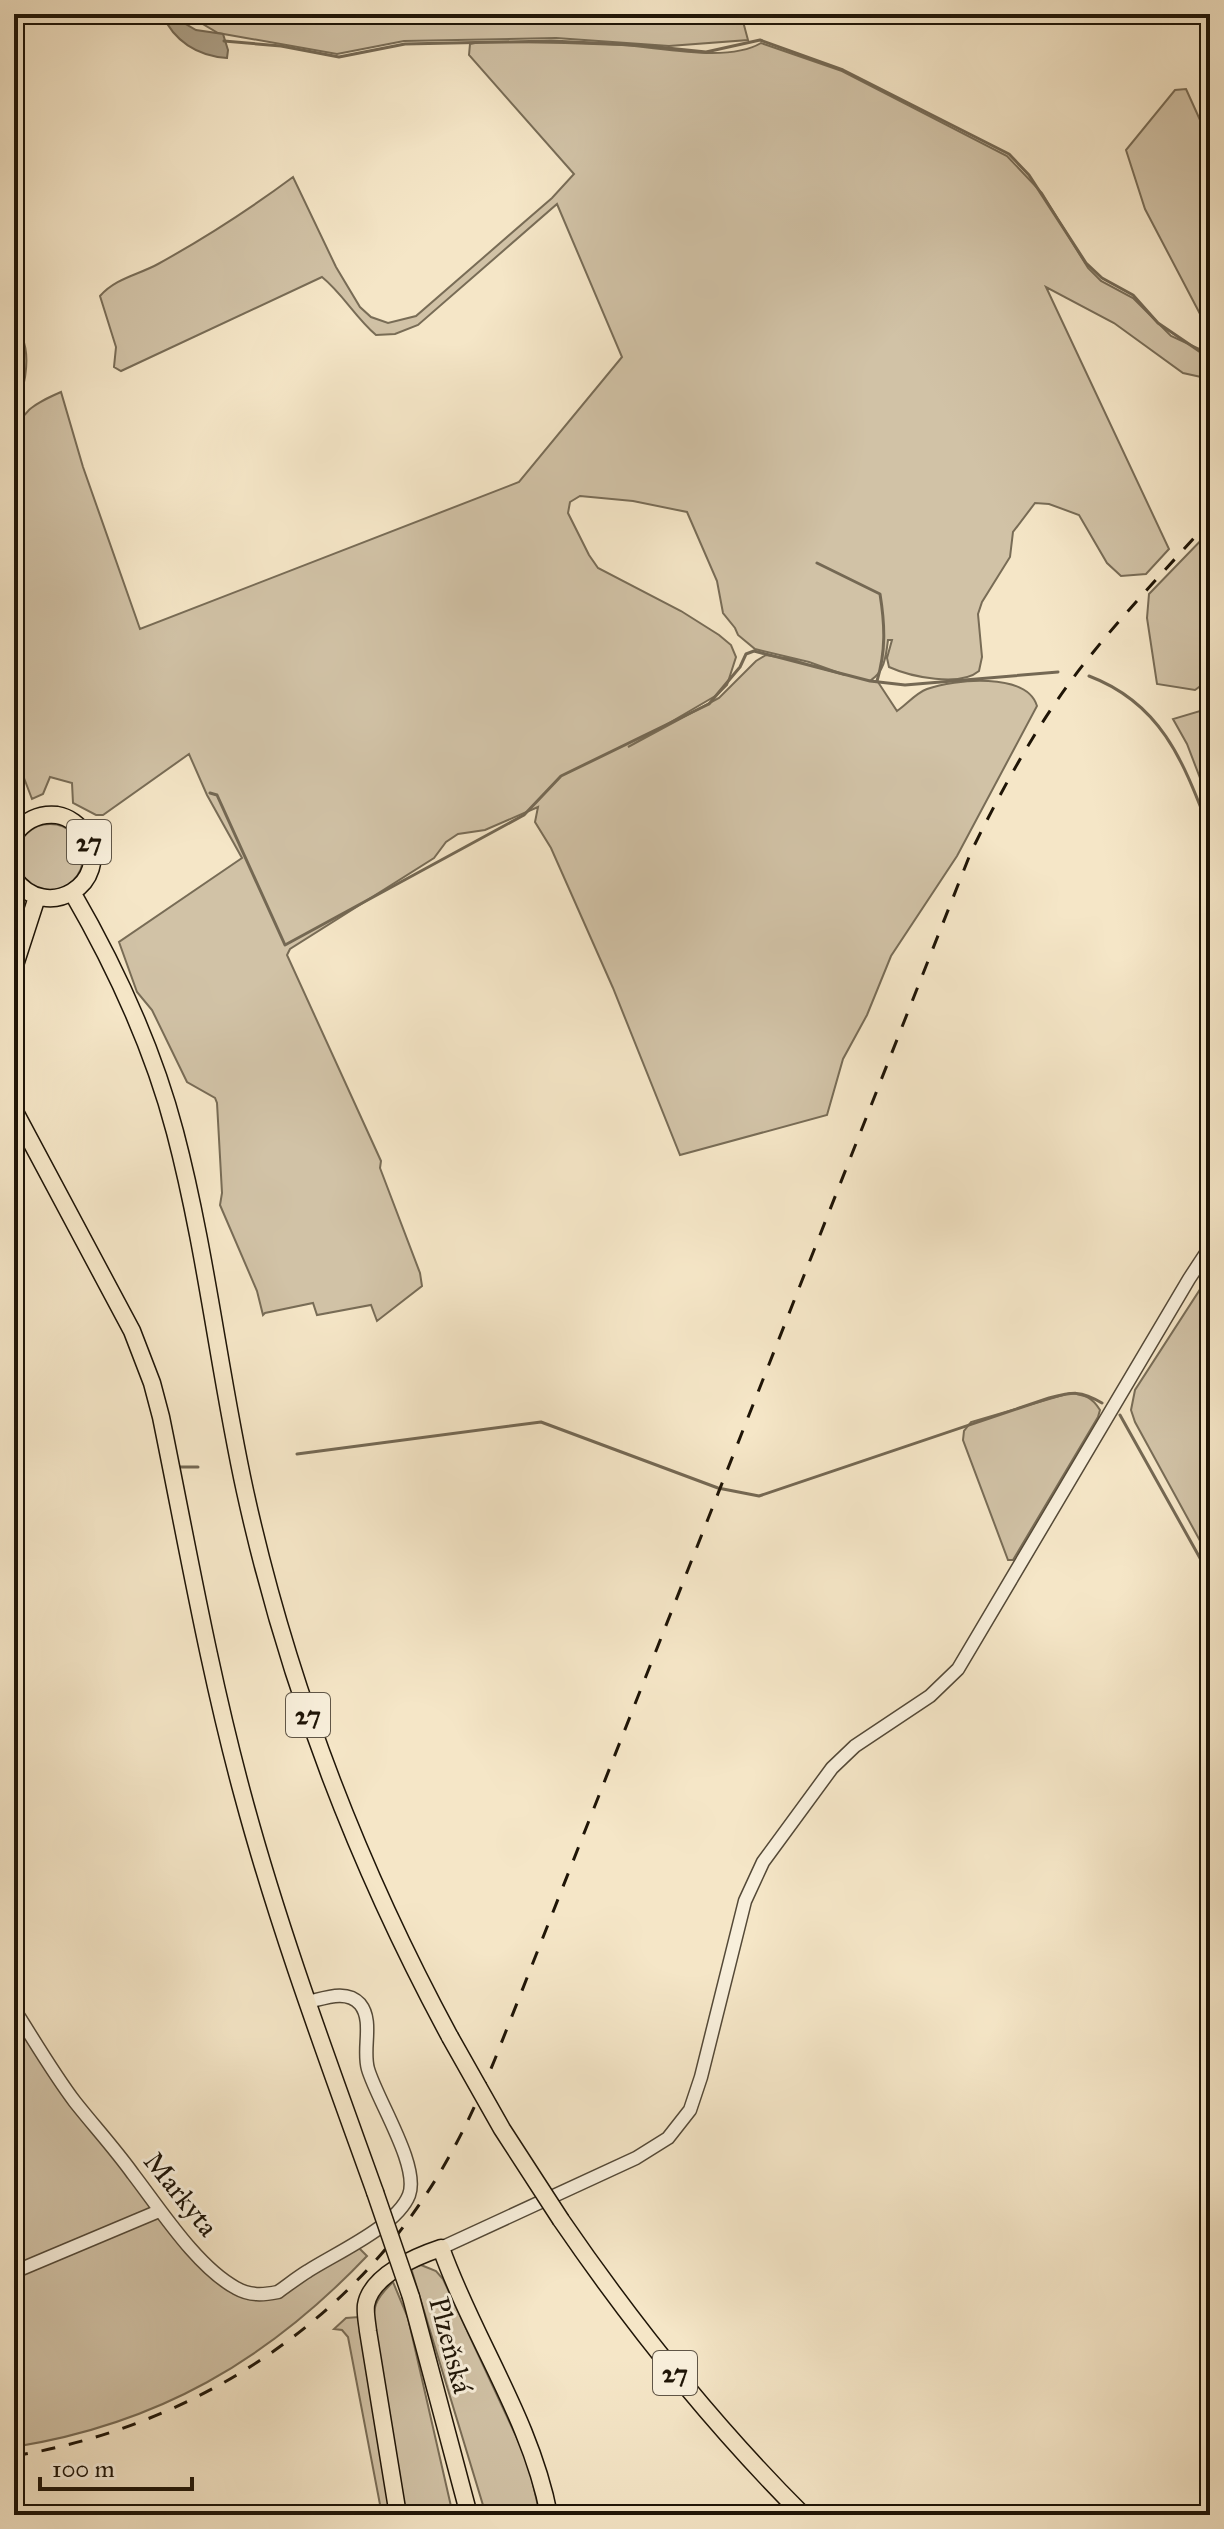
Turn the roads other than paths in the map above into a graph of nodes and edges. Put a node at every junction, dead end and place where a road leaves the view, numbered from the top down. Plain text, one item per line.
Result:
1 (15, 831) edge
2 (14, 878) edge
3 (72, 892) junction
4 (37, 897) junction
5 (14, 968) edge
6 (14, 1110) edge
7 (1210, 1247) edge
8 (308, 2002) junction
9 (14, 2009) edge
10 (159, 2211) junction
11 (441, 2248) junction
12 (14, 2272) edge
13 (469, 2512) edge
14 (398, 2515) edge
15 (549, 2515) edge
16 (803, 2515) edge

1 - 3 main road, 27
2 - 4 main road
3 - 4 main road, 27
3 - 16 main road, 27, bridge
4 - 5 main road
6 - 8 main road, Plzeňská
7 - 11 street
8 - 10 street, Markyta
8 - 13 main road, Plzeňská, bridge
9 - 10 street, Markyta
10 - 12 street
11 - 14 main road
11 - 15 main road

